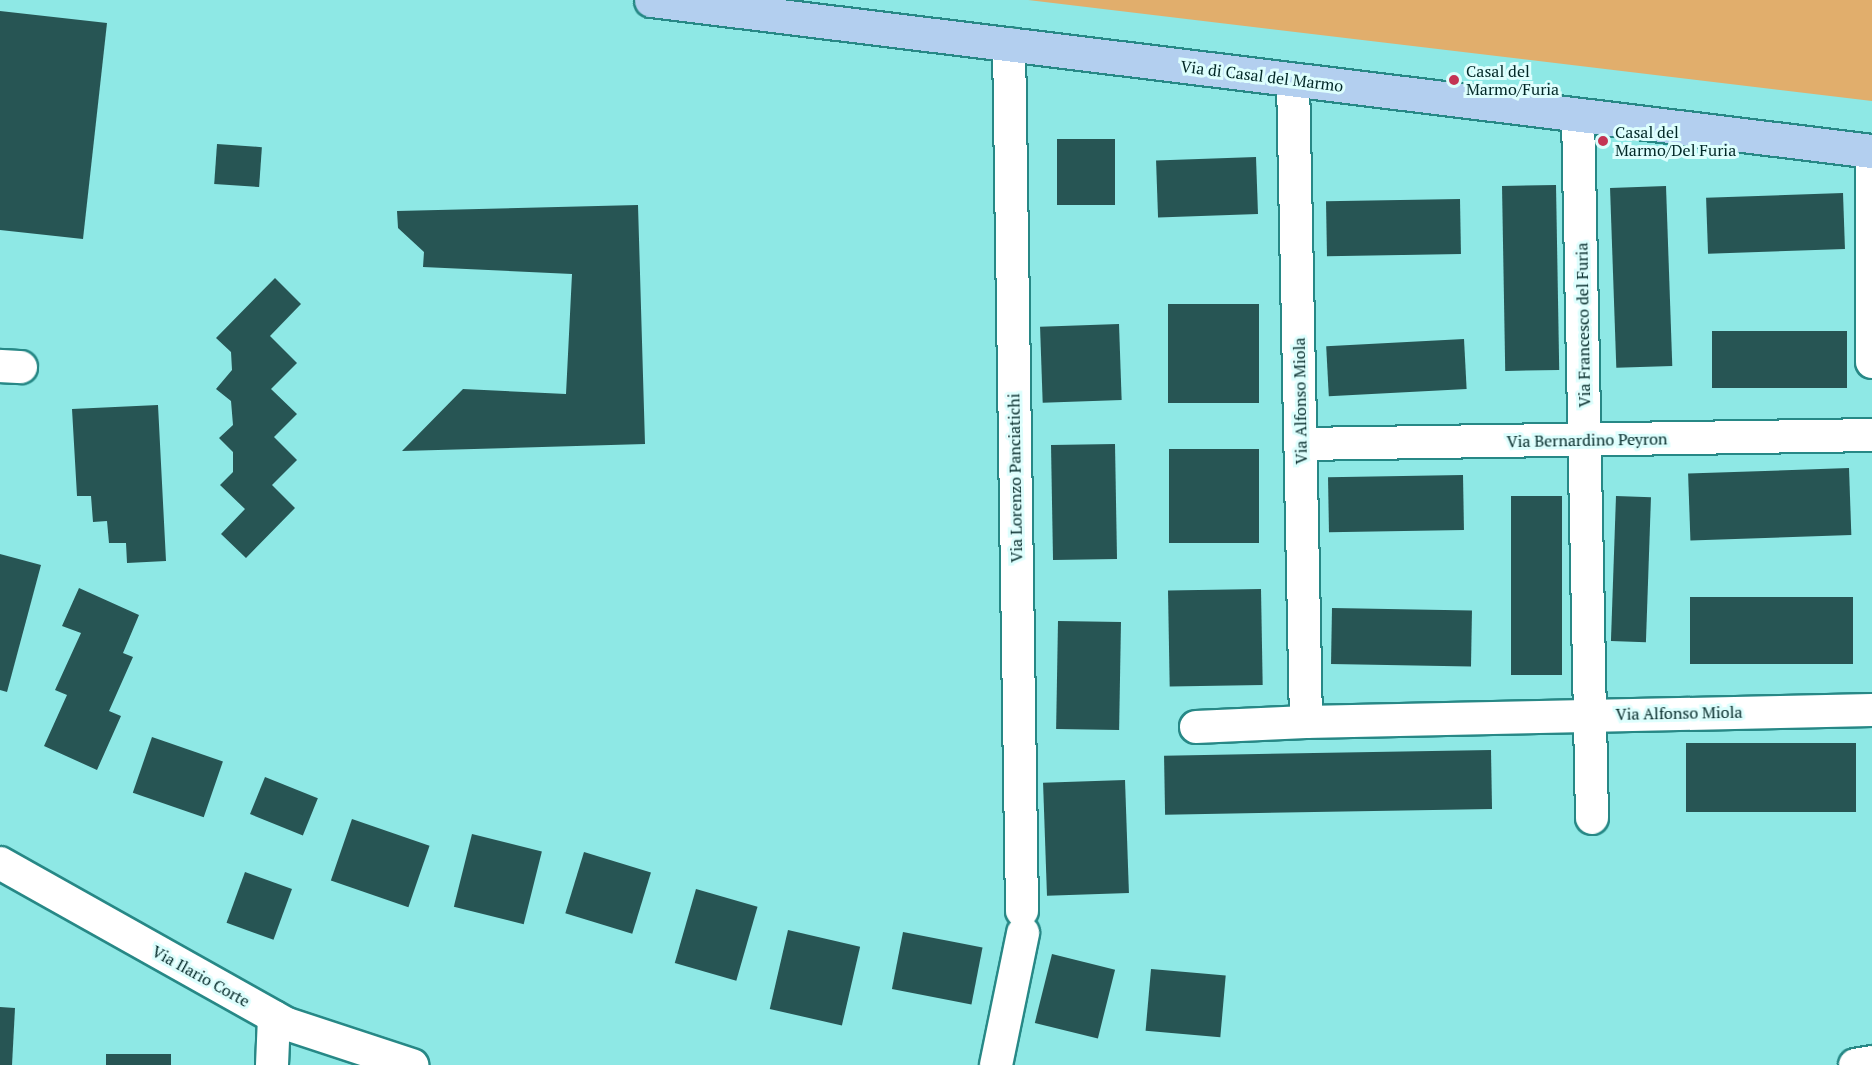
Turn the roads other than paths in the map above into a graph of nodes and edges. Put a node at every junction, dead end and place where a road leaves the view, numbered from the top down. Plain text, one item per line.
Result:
1 (651, 0) edge
2 (1008, 44) junction
3 (1293, 80) junction
4 (1578, 115) junction
5 (1872, 151) edge
6 (1872, 156) edge
7 (1872, 362) edge
8 (1872, 435) edge
9 (1586, 440) junction
10 (1302, 444) junction
11 (1872, 710) edge
12 (1591, 715) junction
13 (1306, 722) junction
14 (1196, 727) dead end
15 (1592, 818) dead end
16 (0, 863) edge
17 (274, 1017) junction
18 (1872, 1062) edge
19 (272, 1065) edge
20 (412, 1065) edge
21 (996, 1065) edge
22 (1855, 1065) edge

1 - 2 main road, Via di Casal del Marmo
2 - 3 main road, Via di Casal del Marmo
2 - 21 street, Via Lorenzo Panciatichi
3 - 4 main road, Via di Casal del Marmo
3 - 10 street, Via Alfonso Miola
4 - 5 main road, Via di Casal del Marmo
4 - 9 street, Via Francesco del Furia
6 - 7 street
8 - 9 street, Via Bernardino Peyron
9 - 10 street, Via Bernardino Peyron
9 - 12 street, Via Francesco del Furia
10 - 13 street, Via Alfonso Miola
11 - 12 street, Via Alfonso Miola
12 - 13 street, Via Alfonso Miola
12 - 15 street, Via Francesco del Furia
13 - 14 street, Via Alfonso Miola
16 - 17 street, Via Ilario Corte
17 - 19 street
17 - 20 street, Via Ilario Corte
18 - 22 street

